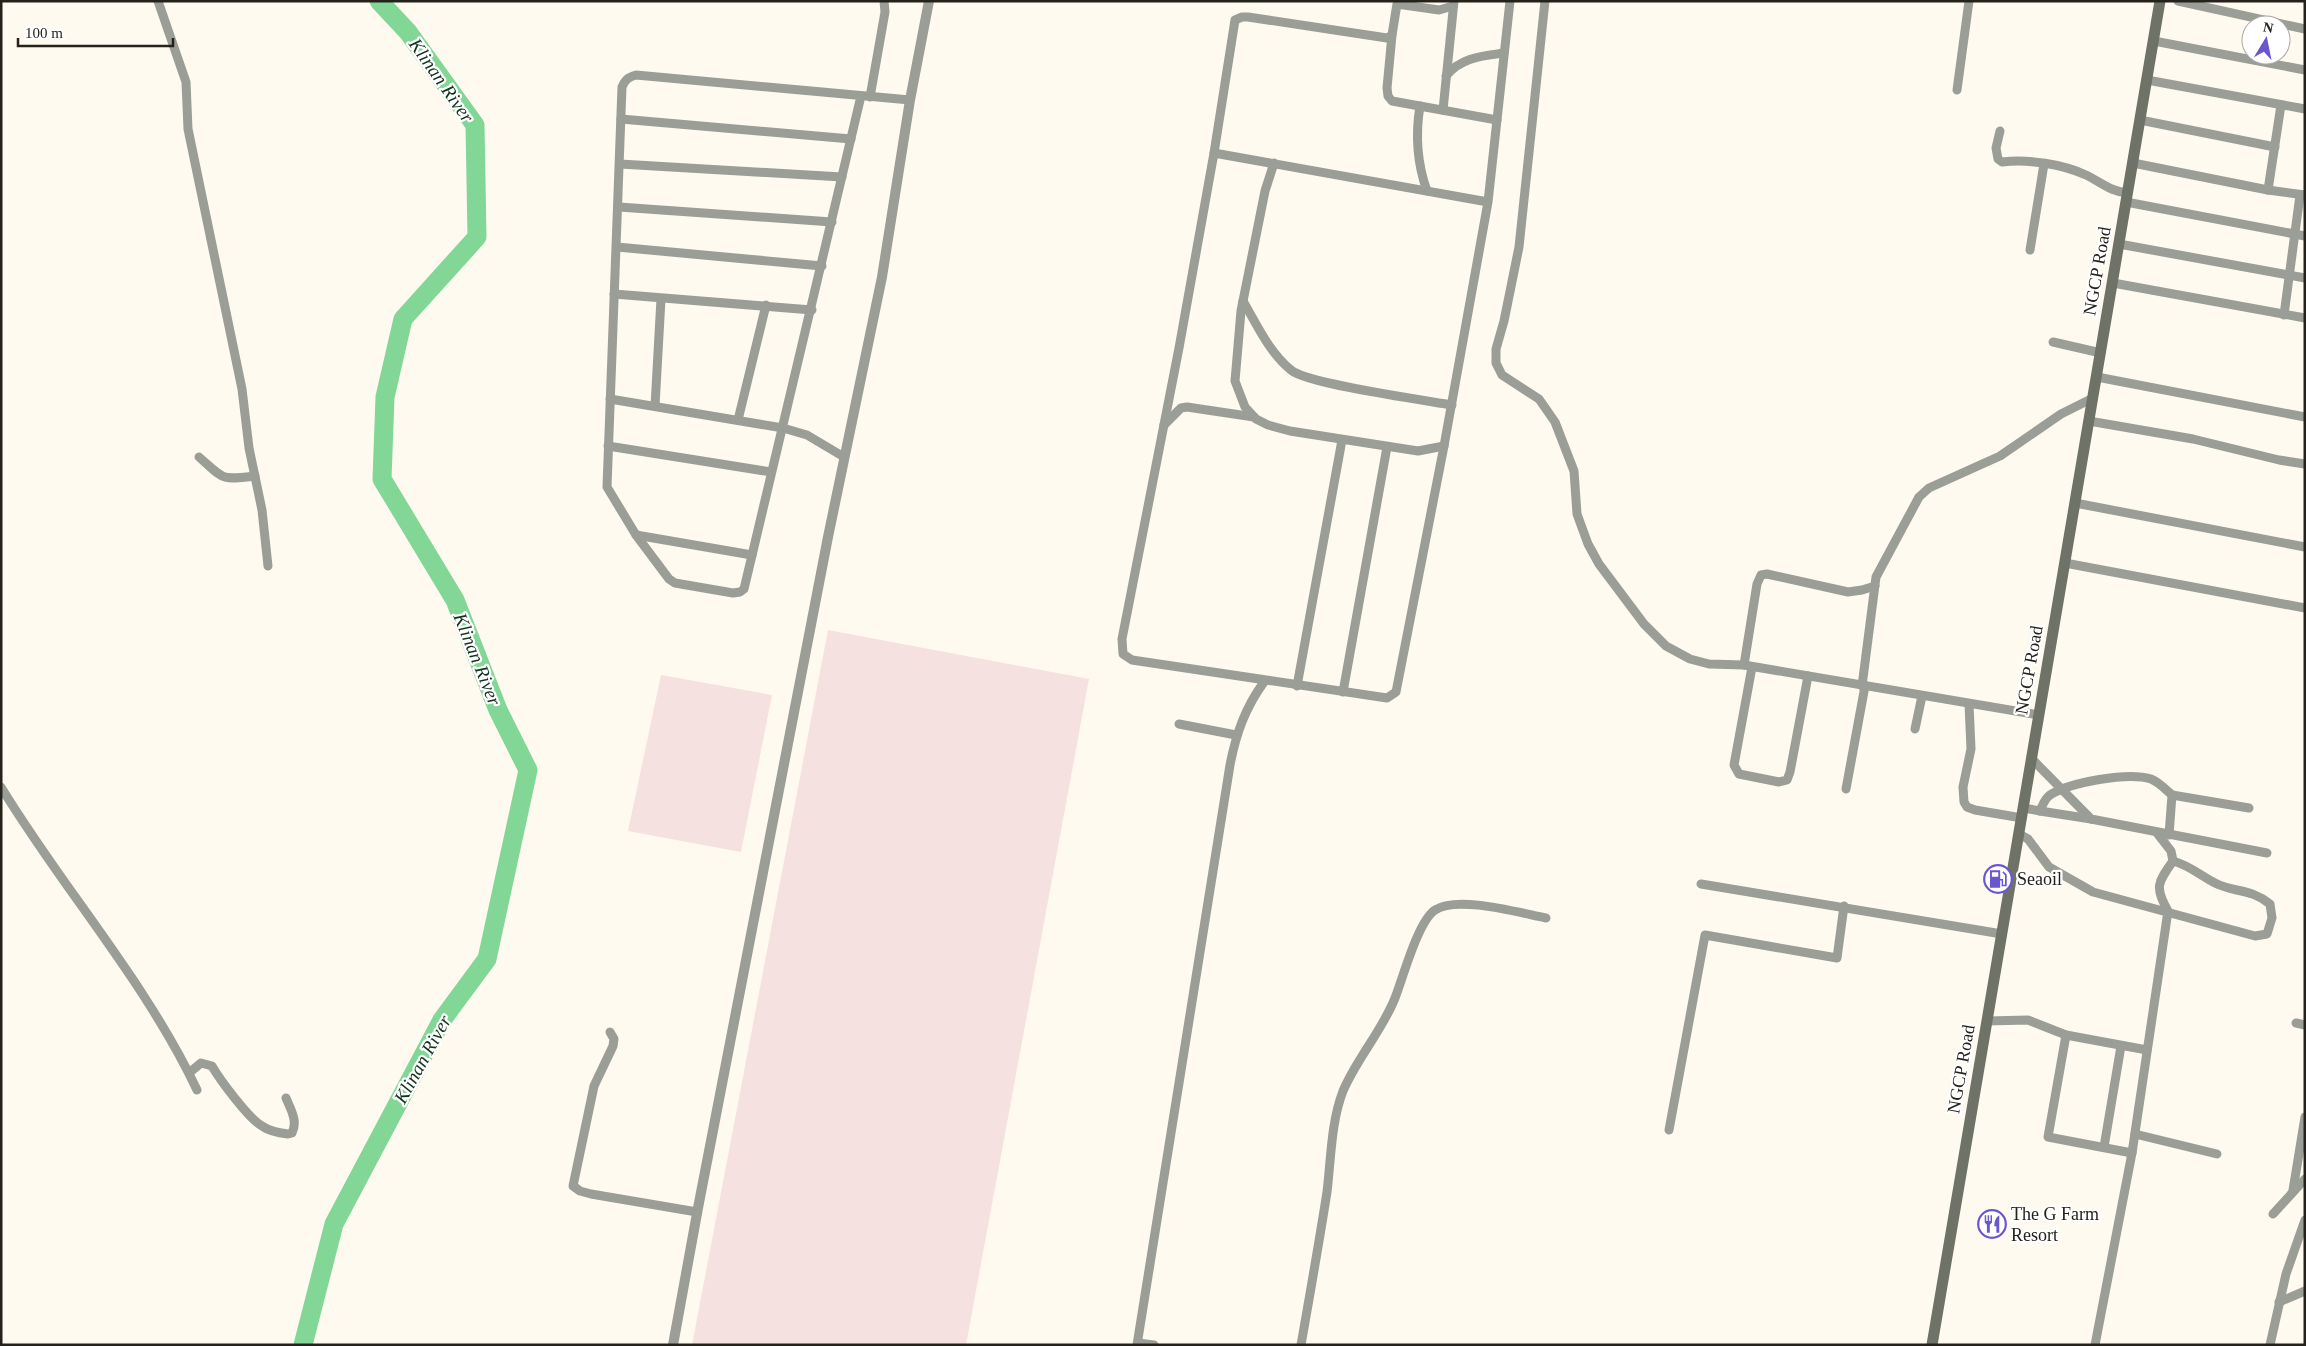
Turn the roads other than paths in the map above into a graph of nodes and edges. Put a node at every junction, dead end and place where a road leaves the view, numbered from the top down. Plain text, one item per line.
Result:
1 (158, 1) edge
2 (884, 1) edge
3 (929, 1) edge
4 (1510, 1) edge
5 (1545, 1) edge
6 (1969, 1) edge
7 (2160, 1) edge
8 (2178, 1) edge
9 (1397, 3) edge
10 (1453, 4) edge
11 (2305, 29) edge
12 (1392, 35) junction
13 (2154, 41) junction
14 (1504, 53) junction
15 (2305, 70) edge
16 (1446, 76) junction
17 (2147, 80) junction
18 (1957, 90) dead end
19 (866, 96) junction
20 (910, 100) junction
21 (2281, 105) junction
22 (1420, 106) junction
23 (2305, 109) edge
24 (1443, 110) junction
25 (621, 119) junction
26 (1497, 120) junction
27 (2140, 120) junction
28 (2000, 131) dead end
29 (851, 139) junction
30 (2275, 147) junction
31 (1214, 152) junction
32 (1274, 163) junction
33 (2133, 163) junction
34 (620, 164) junction
35 (2044, 164) junction
36 (842, 177) junction
37 (2268, 190) junction
38 (1427, 191) junction
39 (2302, 195) edge
40 (2127, 198) junction
41 (1488, 202) junction
42 (619, 208) junction
43 (832, 222) junction
44 (2295, 234) junction
45 (2305, 236) edge
46 (2119, 244) junction
47 (617, 247) junction
48 (2030, 250) dead end
49 (822, 266) junction
50 (2290, 276) junction
51 (2305, 278) edge
52 (2113, 283) junction
53 (614, 294) junction
54 (661, 299) junction
55 (1243, 301) junction
56 (766, 305) junction
57 (812, 310) junction
58 (2284, 314) junction
59 (2305, 318) edge
60 (2053, 342) dead end
61 (2101, 353) junction
62 (2096, 377) junction
63 (2093, 398) junction
64 (610, 399) junction
65 (1452, 405) junction
66 (655, 406) junction
67 (1254, 417) junction
68 (2305, 417) edge
69 (738, 420) junction
70 (2089, 421) junction
71 (1164, 425) junction
72 (783, 428) junction
73 (1342, 440) junction
74 (608, 446) junction
75 (1444, 446) junction
76 (1387, 447) junction
77 (199, 457) dead end
78 (844, 457) junction
79 (2305, 464) edge
80 (771, 472) junction
81 (255, 476) junction
82 (2075, 503) junction
83 (636, 535) junction
84 (2305, 547) edge
85 (752, 555) junction
86 (2065, 563) junction
87 (268, 566) dead end
88 (1875, 586) junction
89 (2305, 608) edge
90 (1748, 666) junction
91 (1808, 676) junction
92 (1264, 682) junction
93 (1297, 686) junction
94 (1864, 686) junction
95 (1343, 692) junction
96 (1922, 696) junction
97 (1969, 704) junction
98 (2039, 715) junction
99 (1178, 724) dead end
100 (1915, 729) dead end
101 (1236, 734) junction
102 (2032, 759) junction
103 (1, 787) edge
104 (1846, 789) dead end
105 (2063, 789) junction
106 (2172, 795) junction
107 (2249, 808) dead end
108 (2040, 811) junction
109 (2023, 813) junction
110 (2091, 819) junction
111 (2019, 834) junction
112 (2157, 834) junction
113 (2169, 836) junction
114 (2267, 853) dead end
115 (2173, 861) junction
116 (1700, 884) dead end
117 (2159, 896) junction
118 (1844, 906) junction
119 (2144, 906) junction
120 (2168, 911) junction
121 (1546, 918) dead end
122 (2002, 934) junction
123 (1987, 1021) junction
124 (610, 1032) dead end
125 (2066, 1034) junction
126 (2121, 1046) junction
127 (2147, 1050) junction
128 (189, 1073) junction
129 (197, 1090) dead end
130 (286, 1098) dead end
131 (2305, 1117) edge
132 (1669, 1130) dead end
133 (2135, 1134) junction
134 (2104, 1147) junction
135 (2132, 1153) junction
136 (2218, 1154) dead end
137 (2305, 1179) edge
138 (2293, 1190) junction
139 (697, 1212) junction
140 (2273, 1214) dead end
141 (2305, 1220) edge
142 (2305, 1291) edge
143 (2279, 1302) junction
144 (1138, 1344) edge
145 (673, 1345) edge
146 (1154, 1345) edge
147 (1301, 1345) edge
148 (1932, 1345) edge
149 (2095, 1345) edge
150 (2270, 1345) edge

1 - 81 street
2 - 19 street
3 - 20 street
4 - 14 street
5 - 90 street
6 - 18 street
7 - 13 main road, NGCP Road
8 - 11 street
9 - 10 street
9 - 12 street
10 - 16 street
12 - 22 street
12 - 31 street
13 - 15 street
13 - 17 main road, NGCP Road
14 - 16 street
14 - 26 street
16 - 24 street
17 - 21 street
17 - 27 main road, NGCP Road
19 - 20 street
19 - 25 street
19 - 29 street
20 - 78 street
21 - 23 street
21 - 30 street
22 - 24 street
22 - 38 street
24 - 26 street
25 - 29 street
25 - 34 street
26 - 41 street
27 - 30 street
27 - 33 main road, NGCP Road
28 - 35 street
29 - 36 street
30 - 37 street
31 - 32 street
31 - 71 street
32 - 38 street
32 - 55 street
33 - 37 street
33 - 40 main road, NGCP Road
34 - 36 street
34 - 42 street
35 - 40 street
35 - 48 street
36 - 43 street
37 - 39 street
38 - 41 street
39 - 44 street
40 - 44 street
40 - 46 main road, NGCP Road
41 - 65 street
42 - 43 street
42 - 47 street
43 - 49 street
44 - 45 street
44 - 50 street
46 - 50 street
46 - 52 main road, NGCP Road
47 - 49 street
47 - 53 street
49 - 57 street
50 - 51 street
50 - 58 street
52 - 58 street
52 - 61 main road, NGCP Road
53 - 54 street
53 - 64 street
54 - 56 street
54 - 66 street
55 - 65 street
55 - 67 street
56 - 57 street
56 - 69 street
57 - 72 street
58 - 59 street
60 - 61 street
61 - 62 main road, NGCP Road
62 - 63 main road, NGCP Road
62 - 68 street
63 - 70 main road, NGCP Road
63 - 88 street
64 - 66 street
64 - 74 street
65 - 75 street
66 - 69 street
67 - 71 street
67 - 73 street
69 - 72 street
70 - 79 street
70 - 82 main road, NGCP Road
71 - 92 street
72 - 78 street
72 - 80 street
73 - 76 street
73 - 93 street
74 - 80 street
74 - 83 street
75 - 76 street
75 - 95 street
76 - 95 street
77 - 81 street
78 - 139 street
80 - 85 street
81 - 87 street
82 - 84 street
82 - 86 main road, NGCP Road
83 - 85 street
83 - 85 street
86 - 89 street
86 - 98 main road, NGCP Road
88 - 90 street
88 - 94 street
90 - 91 street
90 - 91 street
91 - 94 street
92 - 93 street
92 - 101 street
93 - 95 street
94 - 96 street
94 - 104 street
96 - 97 street
96 - 100 street
97 - 98 street
97 - 109 street
98 - 102 main road, NGCP Road
99 - 101 street
101 - 144 street
102 - 105 street
102 - 109 main road, NGCP Road
103 - 128 street
105 - 106 street
105 - 108 street
105 - 110 street
106 - 107 street
106 - 113 street
108 - 109 street
108 - 110 street
109 - 111 main road, NGCP Road
110 - 112 street
111 - 119 street
111 - 122 main road, NGCP Road
112 - 113 street
112 - 115 street
113 - 114 street
115 - 117 street
115 - 120 street
116 - 118 street
117 - 119 street
117 - 120 street
118 - 122 street
118 - 132 street
119 - 120 street
120 - 127 street
121 - 147 street
122 - 123 main road, NGCP Road
123 - 125 street
123 - 148 main road, NGCP Road
124 - 139 street
125 - 126 street
125 - 134 street
126 - 127 street
126 - 134 street
127 - 133 street
128 - 129 street
128 - 130 street
131 - 138 street
133 - 135 street
133 - 136 street
134 - 135 street
135 - 149 street
137 - 138 street
138 - 140 street
139 - 145 street
141 - 143 street
142 - 143 street
143 - 150 street
144 - 146 street

